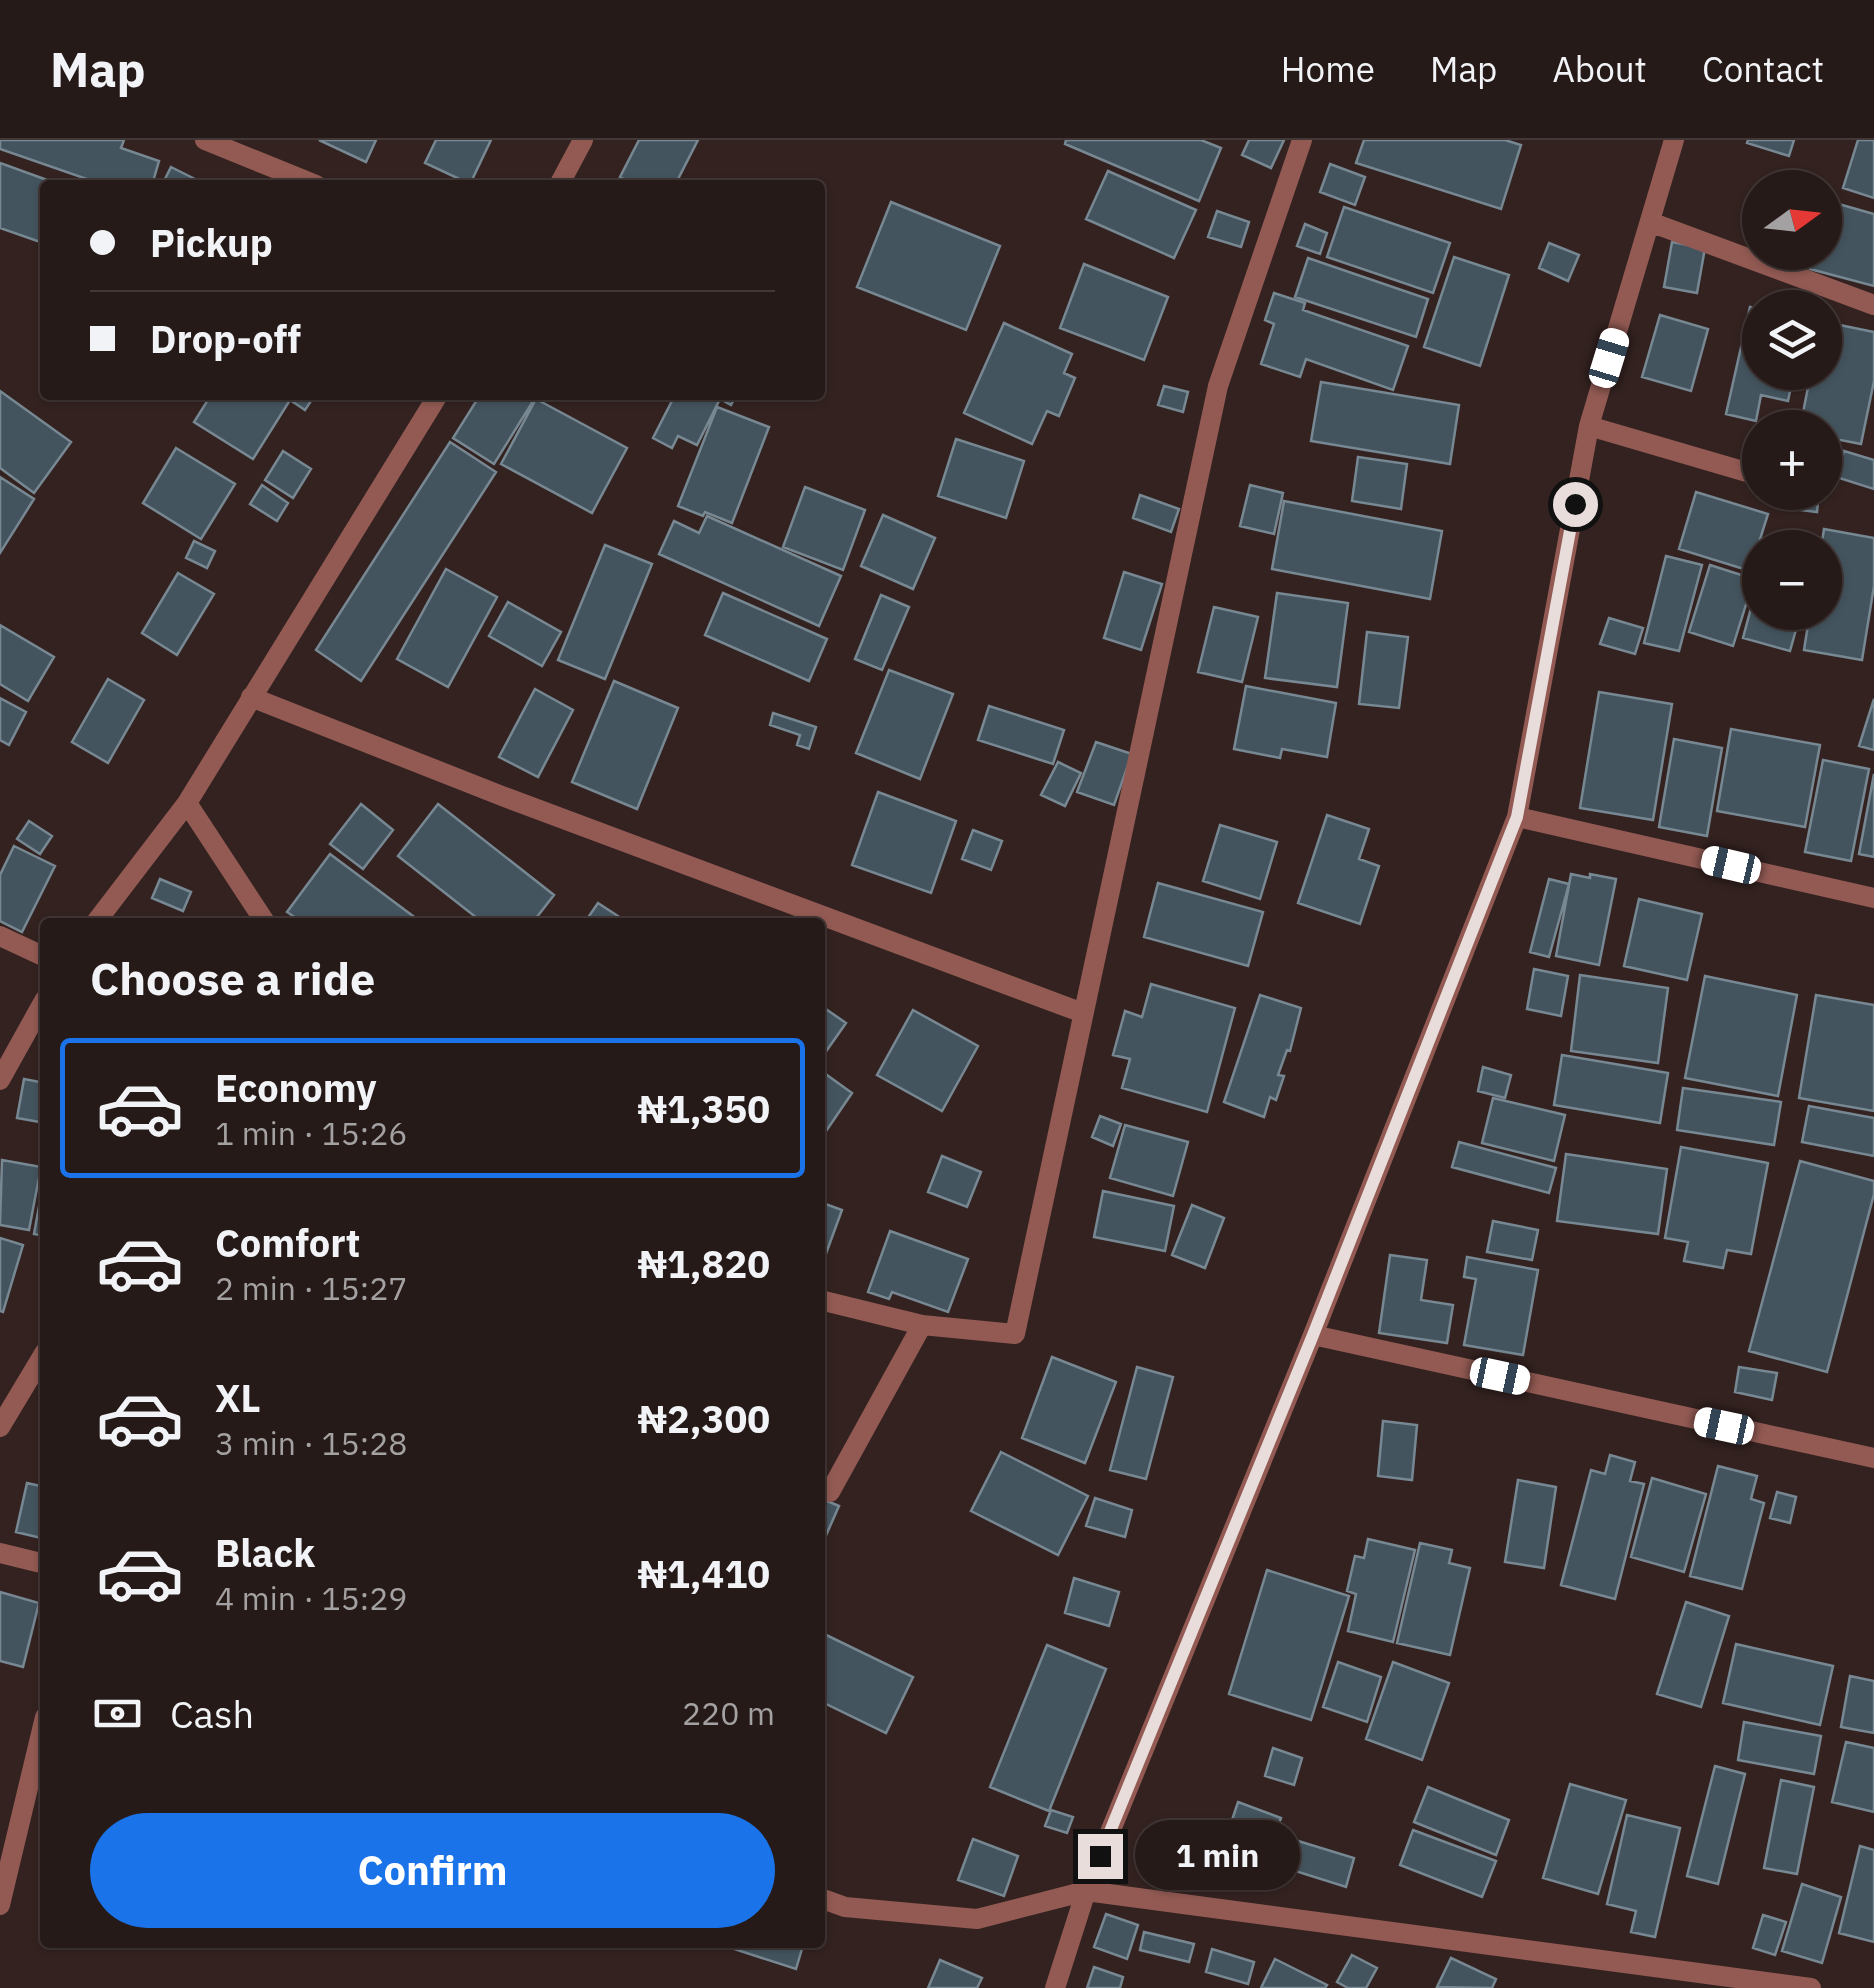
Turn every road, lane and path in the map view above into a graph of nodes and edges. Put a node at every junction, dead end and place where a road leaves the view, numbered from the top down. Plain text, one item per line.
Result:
1 (205, 140) edge
2 (583, 140) edge
3 (1302, 140) edge
4 (1674, 140) edge
5 (304, 180) edge
6 (563, 180) edge
7 (1650, 222) junction
8 (1874, 305) edge
9 (435, 400) edge
10 (1589, 426) junction
11 (1742, 471) edge
12 (251, 697) junction
13 (187, 803) junction
14 (1517, 817) junction
15 (1874, 898) edge
16 (99, 918) edge
17 (262, 918) edge
18 (0, 936) edge
19 (40, 955) edge
20 (40, 1008) edge
21 (1083, 1012) junction
22 (0, 1080) edge
23 (825, 1301) edge
24 (922, 1325) junction
25 (1313, 1335) junction
26 (40, 1360) edge
27 (0, 1427) edge
28 (1874, 1458) edge
29 (830, 1492) dead end
30 (0, 1553) edge
31 (40, 1563) edge
32 (40, 1738) edge
33 (1086, 1891) junction
34 (825, 1900) edge
35 (0, 1905) edge
36 (1054, 1988) edge
37 (1811, 1988) edge

1 - 5 street
2 - 6 street
3 - 21 street
4 - 7 street
7 - 8 street
7 - 10 street
9 - 12 street
10 - 11 street
10 - 14 street
12 - 13 street
12 - 21 street
13 - 16 street
13 - 17 street
14 - 15 street
14 - 25 street
18 - 19 street
20 - 22 street
21 - 24 street
23 - 24 street
24 - 29 street
25 - 28 street
25 - 33 street
26 - 27 street
30 - 31 street
32 - 35 street
33 - 34 street
33 - 36 street
33 - 37 street

